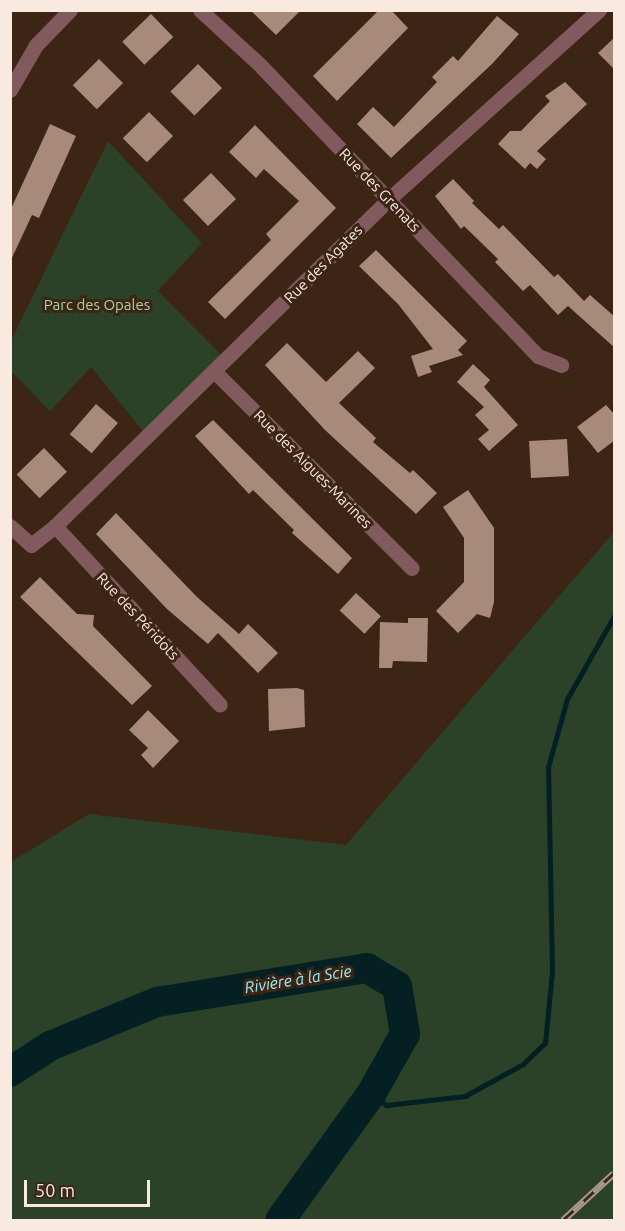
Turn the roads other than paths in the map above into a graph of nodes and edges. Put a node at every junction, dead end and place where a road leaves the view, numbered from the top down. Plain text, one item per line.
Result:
1 (70, 10) edge
2 (200, 10) edge
3 (599, 10) edge
4 (10, 90) edge
5 (389, 199) junction
6 (561, 365) dead end
7 (214, 370) junction
8 (10, 525) edge
9 (56, 526) junction
10 (412, 568) dead end
11 (220, 705) dead end

1 - 4 street
2 - 5 street, Rue des Grenats
3 - 5 street, Rue des Agates
5 - 6 street, Rue des Grenats
5 - 7 street, Rue des Agates
7 - 9 street, Rue des Agates
7 - 10 street, Rue des Aigues-Marines
8 - 9 street, Rue des Agates
9 - 11 street, Rue des Péridots

